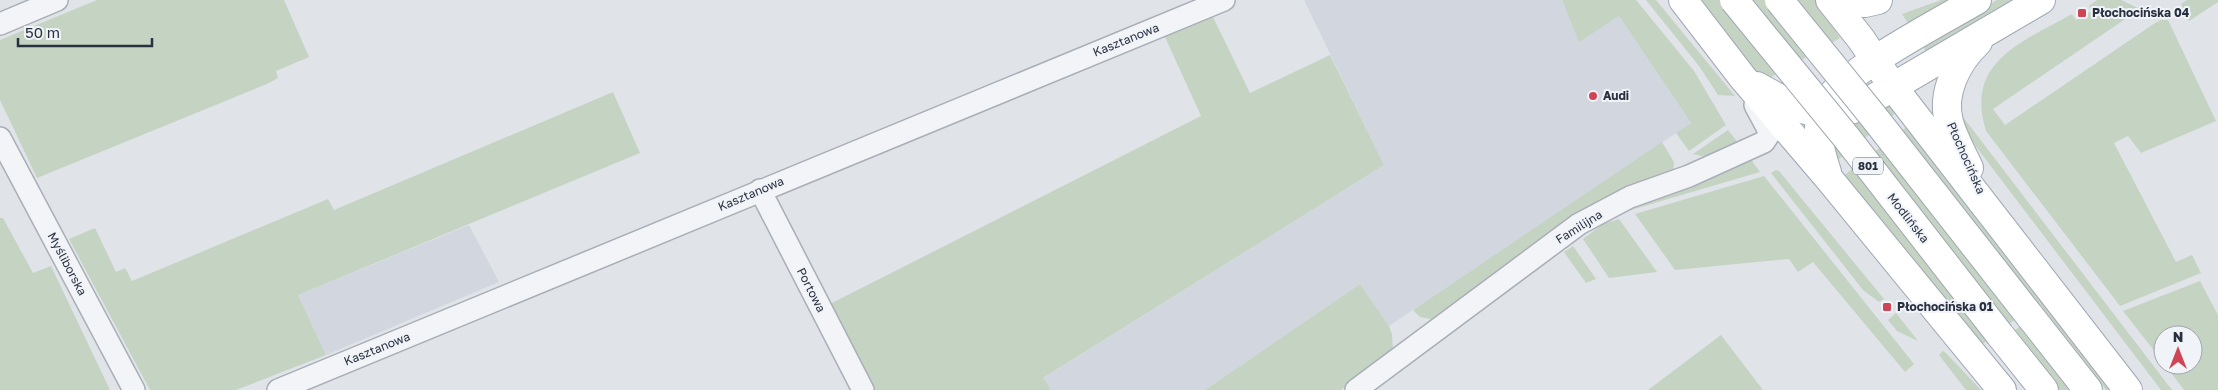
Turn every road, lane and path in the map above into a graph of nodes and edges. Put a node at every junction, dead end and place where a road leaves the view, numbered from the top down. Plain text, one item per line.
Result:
1 (57, 0) edge
2 (1224, 0) edge
3 (1683, 0) edge
4 (1734, 0) edge
5 (1779, 0) edge
6 (1830, 0) edge
7 (1841, 0) edge
8 (1878, 0) edge
9 (1977, 0) edge
10 (2041, 0) edge
11 (0, 24) edge
12 (1992, 28) junction
13 (1876, 60) junction
14 (1743, 78) junction
15 (1893, 87) junction
16 (1821, 115) junction
17 (0, 138) edge
18 (1830, 180) junction
19 (760, 190) junction
20 (1990, 212) junction
21 (134, 390) edge
22 (278, 390) edge
23 (862, 390) edge
24 (1356, 390) edge
25 (2002, 390) edge
26 (2044, 390) edge
27 (2088, 390) edge
28 (2128, 390) edge

1 - 11 street
2 - 19 street, Kasztanowa
3 - 14 main road
4 - 26 main road, Modlińska / 801, bridge
5 - 27 main road, 801, bridge
6 - 13 main road
7 - 8 main road
9 - 13 main road
10 - 12 main road, Płochocińska
12 - 15 main road, Płochocińska
12 - 20 main road, Płochocińska
13 - 15 main road
13 - 16 main road
14 - 16 main road, Płochocińska
14 - 18 main road
14 - 24 street, Familijna
15 - 16 main road, Płochocińska
15 - 20 main road
16 - 18 main road
17 - 21 street, Myśliborska
18 - 25 main road
19 - 22 street, Kasztanowa
19 - 23 street, Portowa
20 - 28 main road

